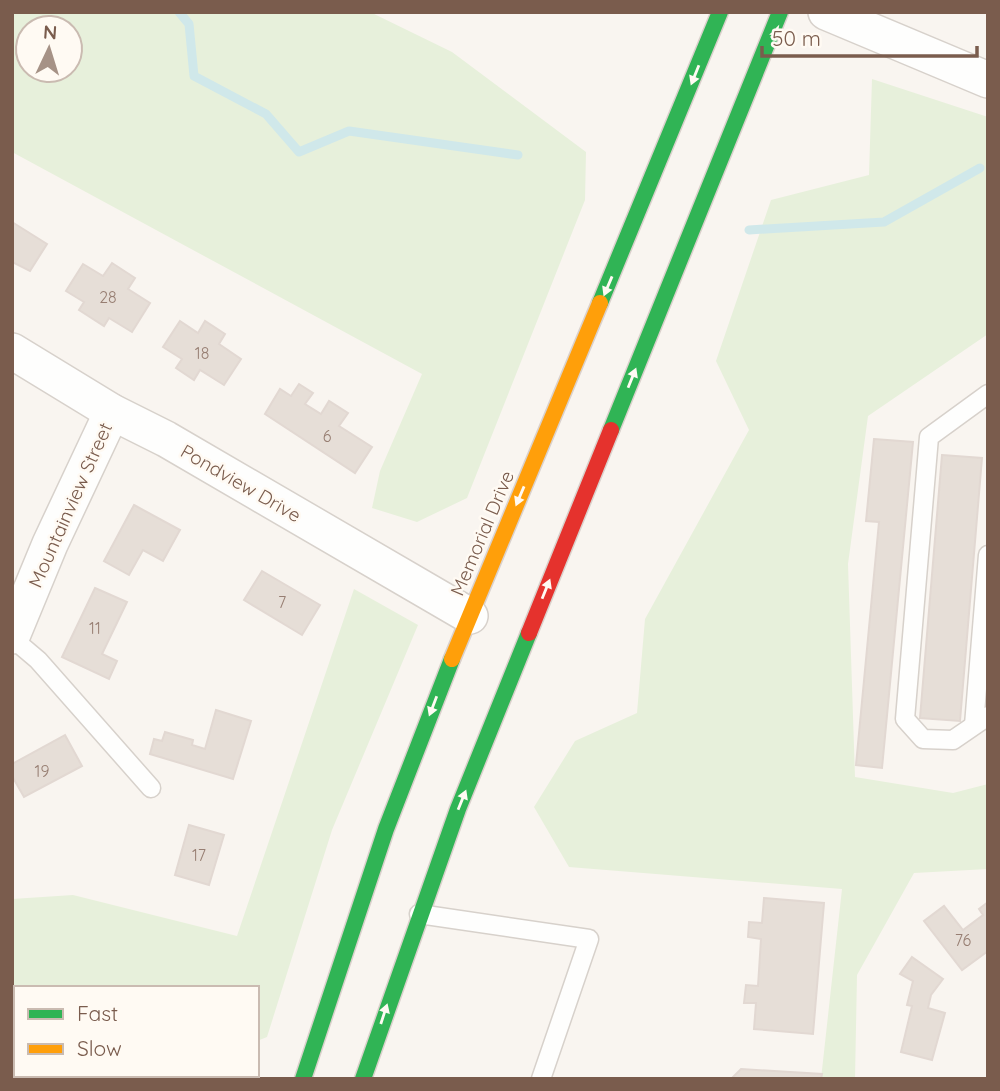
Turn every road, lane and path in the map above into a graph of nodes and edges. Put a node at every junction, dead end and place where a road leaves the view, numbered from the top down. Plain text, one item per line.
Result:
1 (720, 12) edge
2 (780, 12) edge
3 (826, 12) edge
4 (988, 80) edge
5 (12, 351) edge
6 (988, 394) edge
7 (112, 412) junction
8 (988, 555) edge
9 (470, 616) junction
10 (12, 637) edge
11 (981, 720) edge
12 (151, 789) dead end
13 (419, 914) junction
14 (303, 1079) edge
15 (363, 1079) edge
16 (541, 1079) edge

1 -> 9 main road, Memorial Drive
13 -> 2 main road
3 - 4 street
5 - 7 street, Pondview Drive
6 - 11 lane
7 - 9 street, Pondview Drive
7 - 10 street, Mountainview Street
8 - 11 lane
9 -> 14 main road, Memorial Drive
10 - 12 lane
15 -> 13 main road
13 - 16 lane

